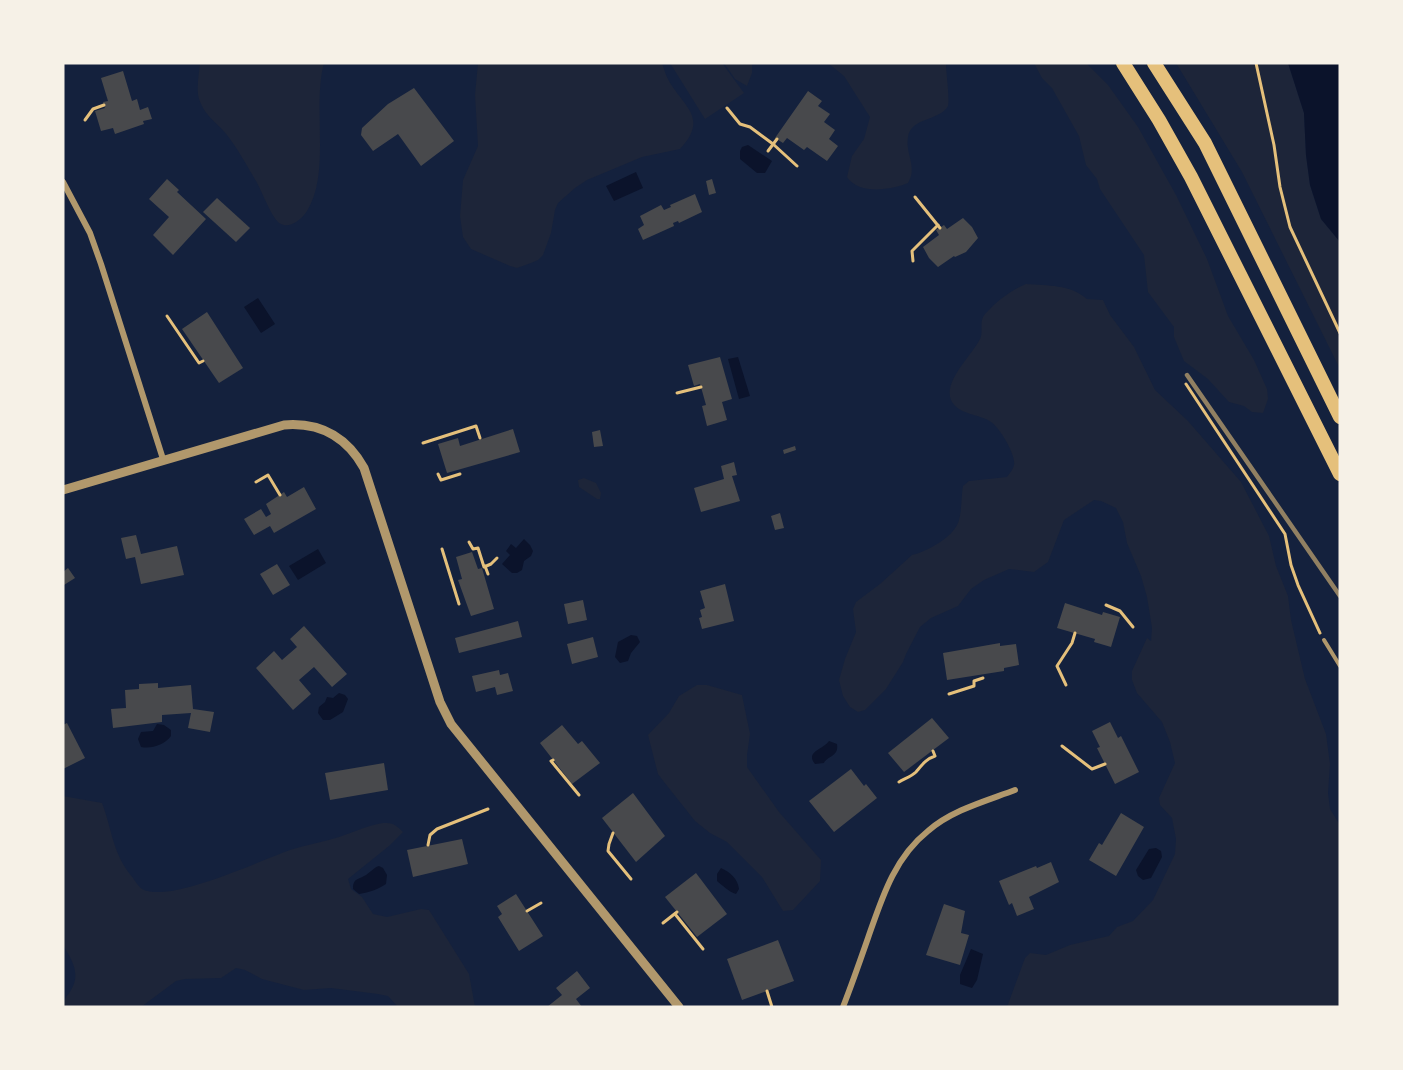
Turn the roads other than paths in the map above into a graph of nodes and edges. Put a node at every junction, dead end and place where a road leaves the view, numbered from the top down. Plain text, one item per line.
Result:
1 (1123, 63) edge
2 (1155, 63) edge
3 (63, 182) edge
4 (1340, 417) edge
5 (163, 459) junction
6 (1340, 474) edge
7 (63, 490) edge
8 (1324, 640) road end
9 (1340, 666) edge
10 (1015, 790) dead end
11 (679, 1007) edge
12 (843, 1007) edge

1 - 6 highway
2 - 4 highway
3 - 5 street
5 - 7 street
5 - 11 street
8 - 9 lane
10 - 12 street

